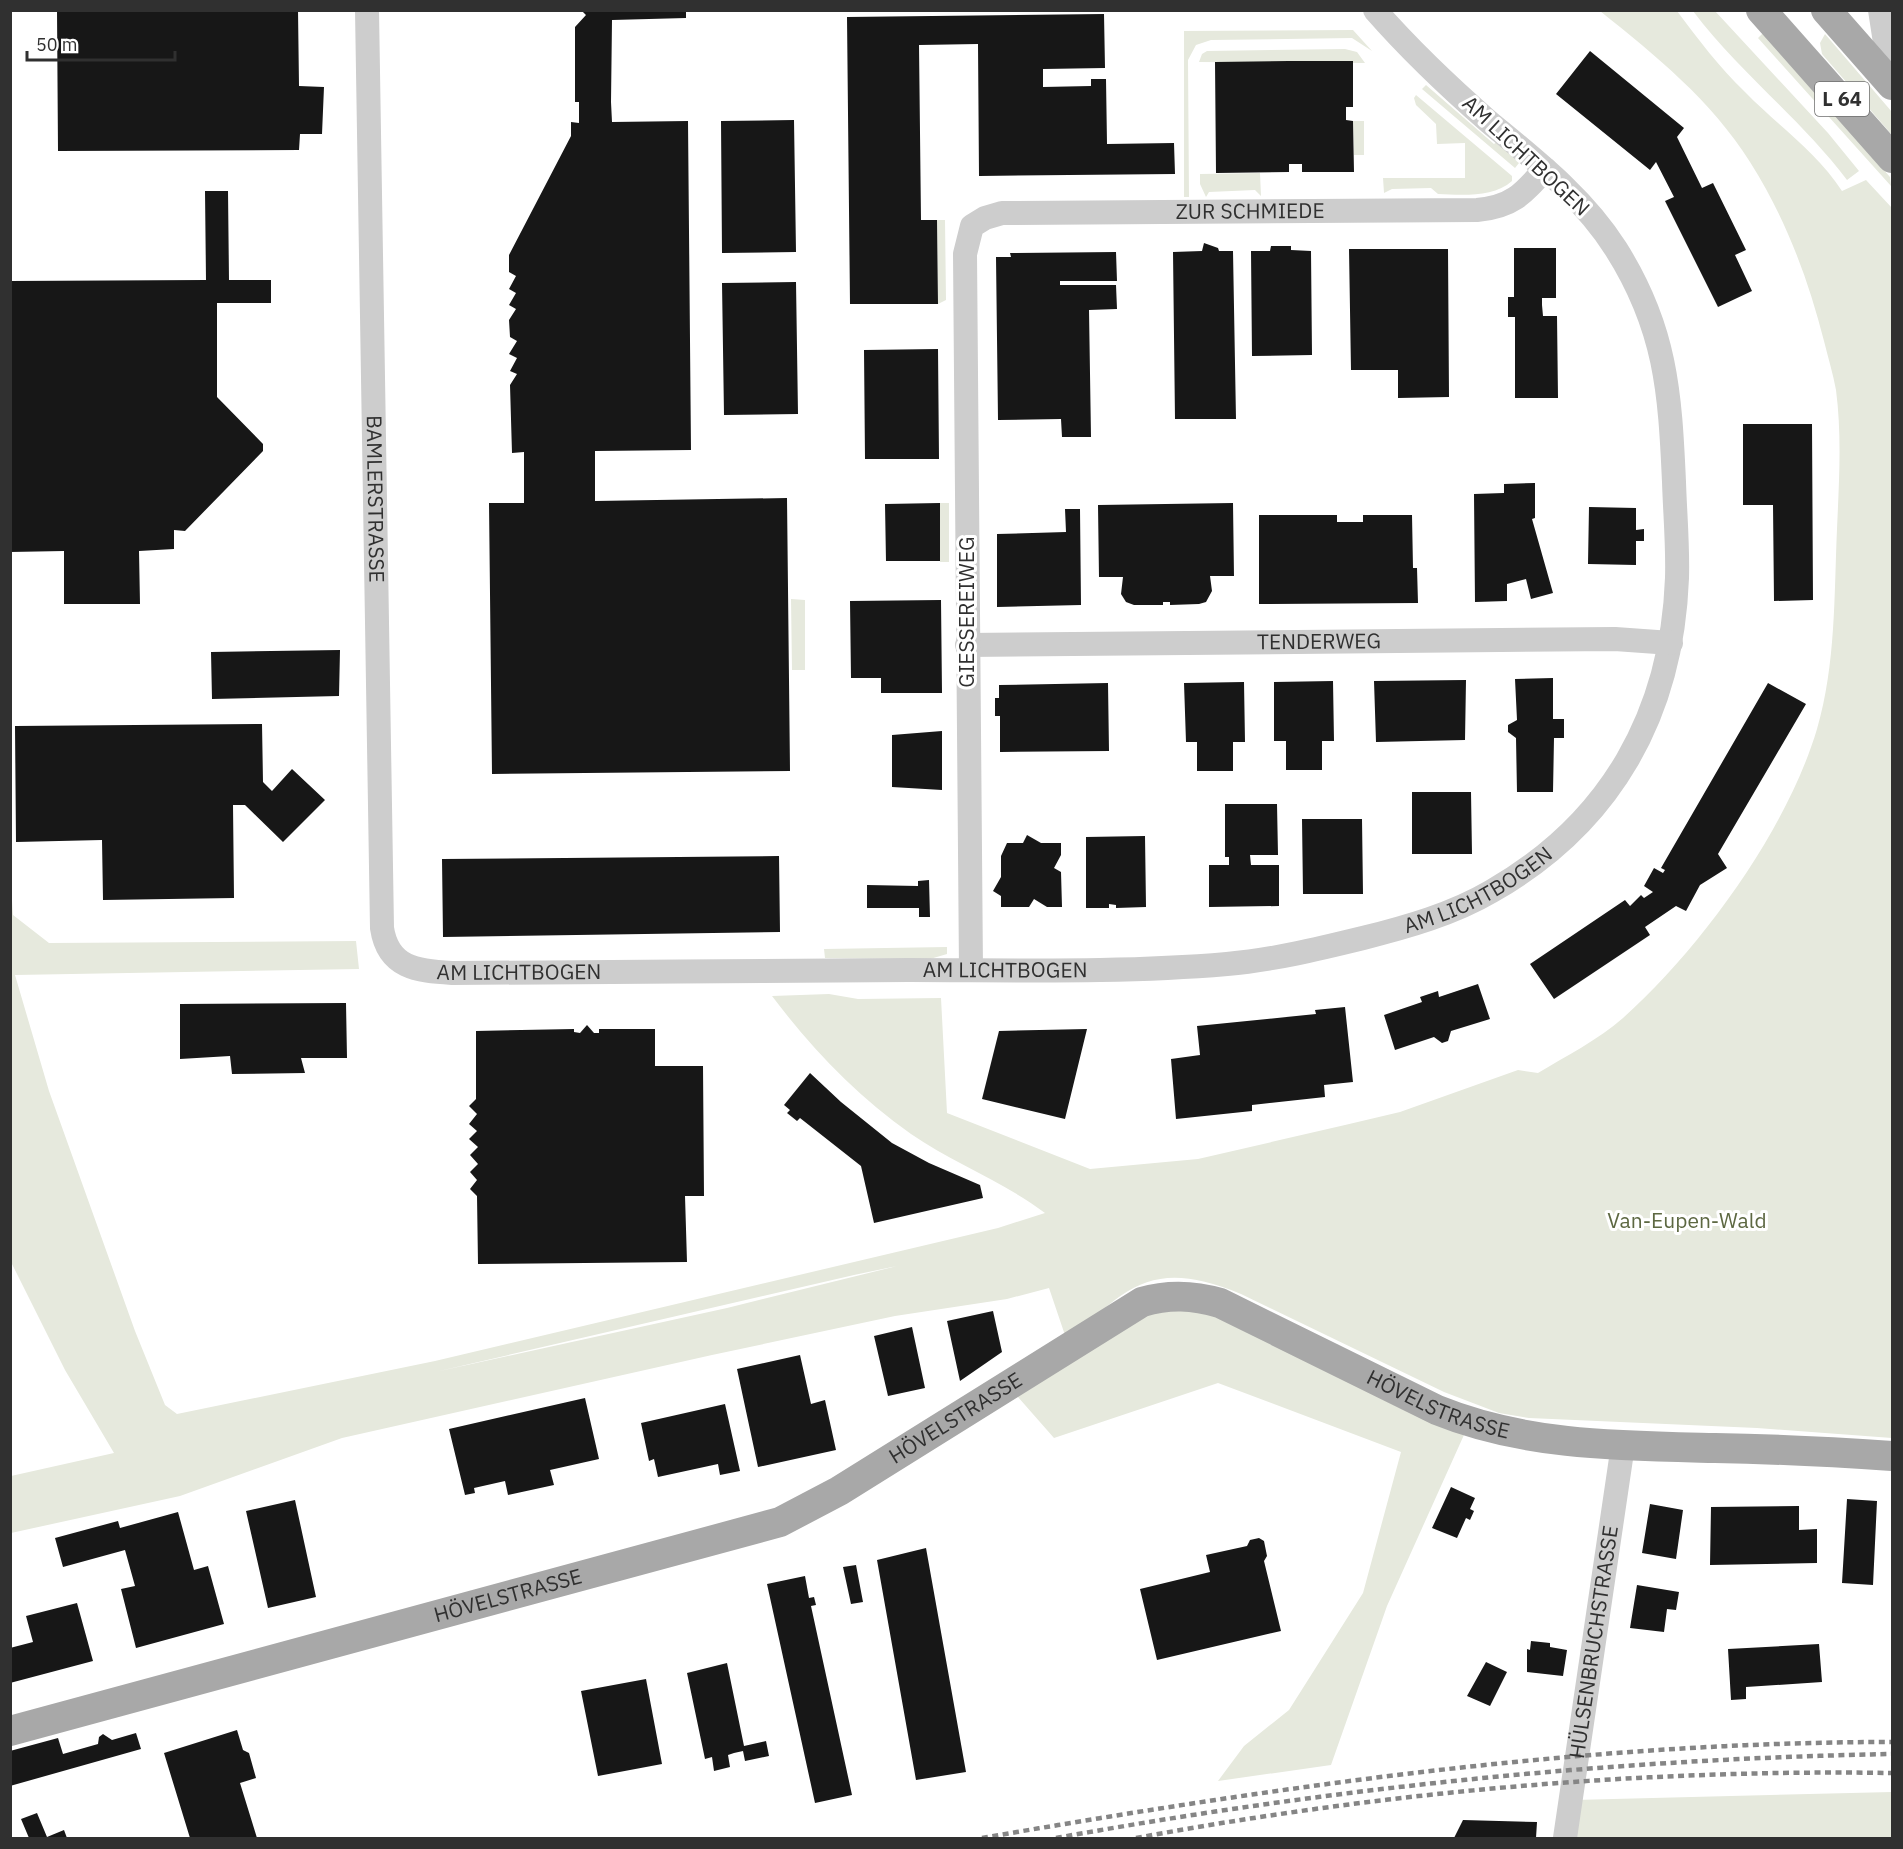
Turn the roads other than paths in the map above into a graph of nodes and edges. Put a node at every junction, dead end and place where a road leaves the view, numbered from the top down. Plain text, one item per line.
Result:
1 (367, 10) edge
2 (1376, 10) edge
3 (1761, 10) edge
4 (1826, 10) edge
5 (1880, 10) edge
6 (1887, 79) edge
7 (1893, 158) edge
8 (1545, 169) junction
9 (965, 254) joint
10 (1671, 644) junction
11 (968, 645) junction
12 (418, 970) joint
13 (971, 970) junction
14 (1623, 1445) junction
15 (1893, 1456) edge
16 (10, 1731) edge
17 (1565, 1839) edge

1 - 12 street, BAMLERSTRASSE
2 - 8 street, AM LICHTBOGEN
3 - 7 main road, L 64
4 - 6 main road, L 64
5 - 6 street
8 - 9 street, ZUR SCHMIEDE
8 - 10 street, AM LICHTBOGEN
9 - 11 street, GIESSEREIWEG
10 - 11 street, TENDERWEG
10 - 13 street, AM LICHTBOGEN
11 - 13 street, GIESSEREIWEG
12 - 13 street, AM LICHTBOGEN
14 - 15 main road, HÖVELSTRASSE
14 - 16 main road, HÖVELSTRASSE
14 - 17 street, HÜLSENBRUCHSTRASSE

